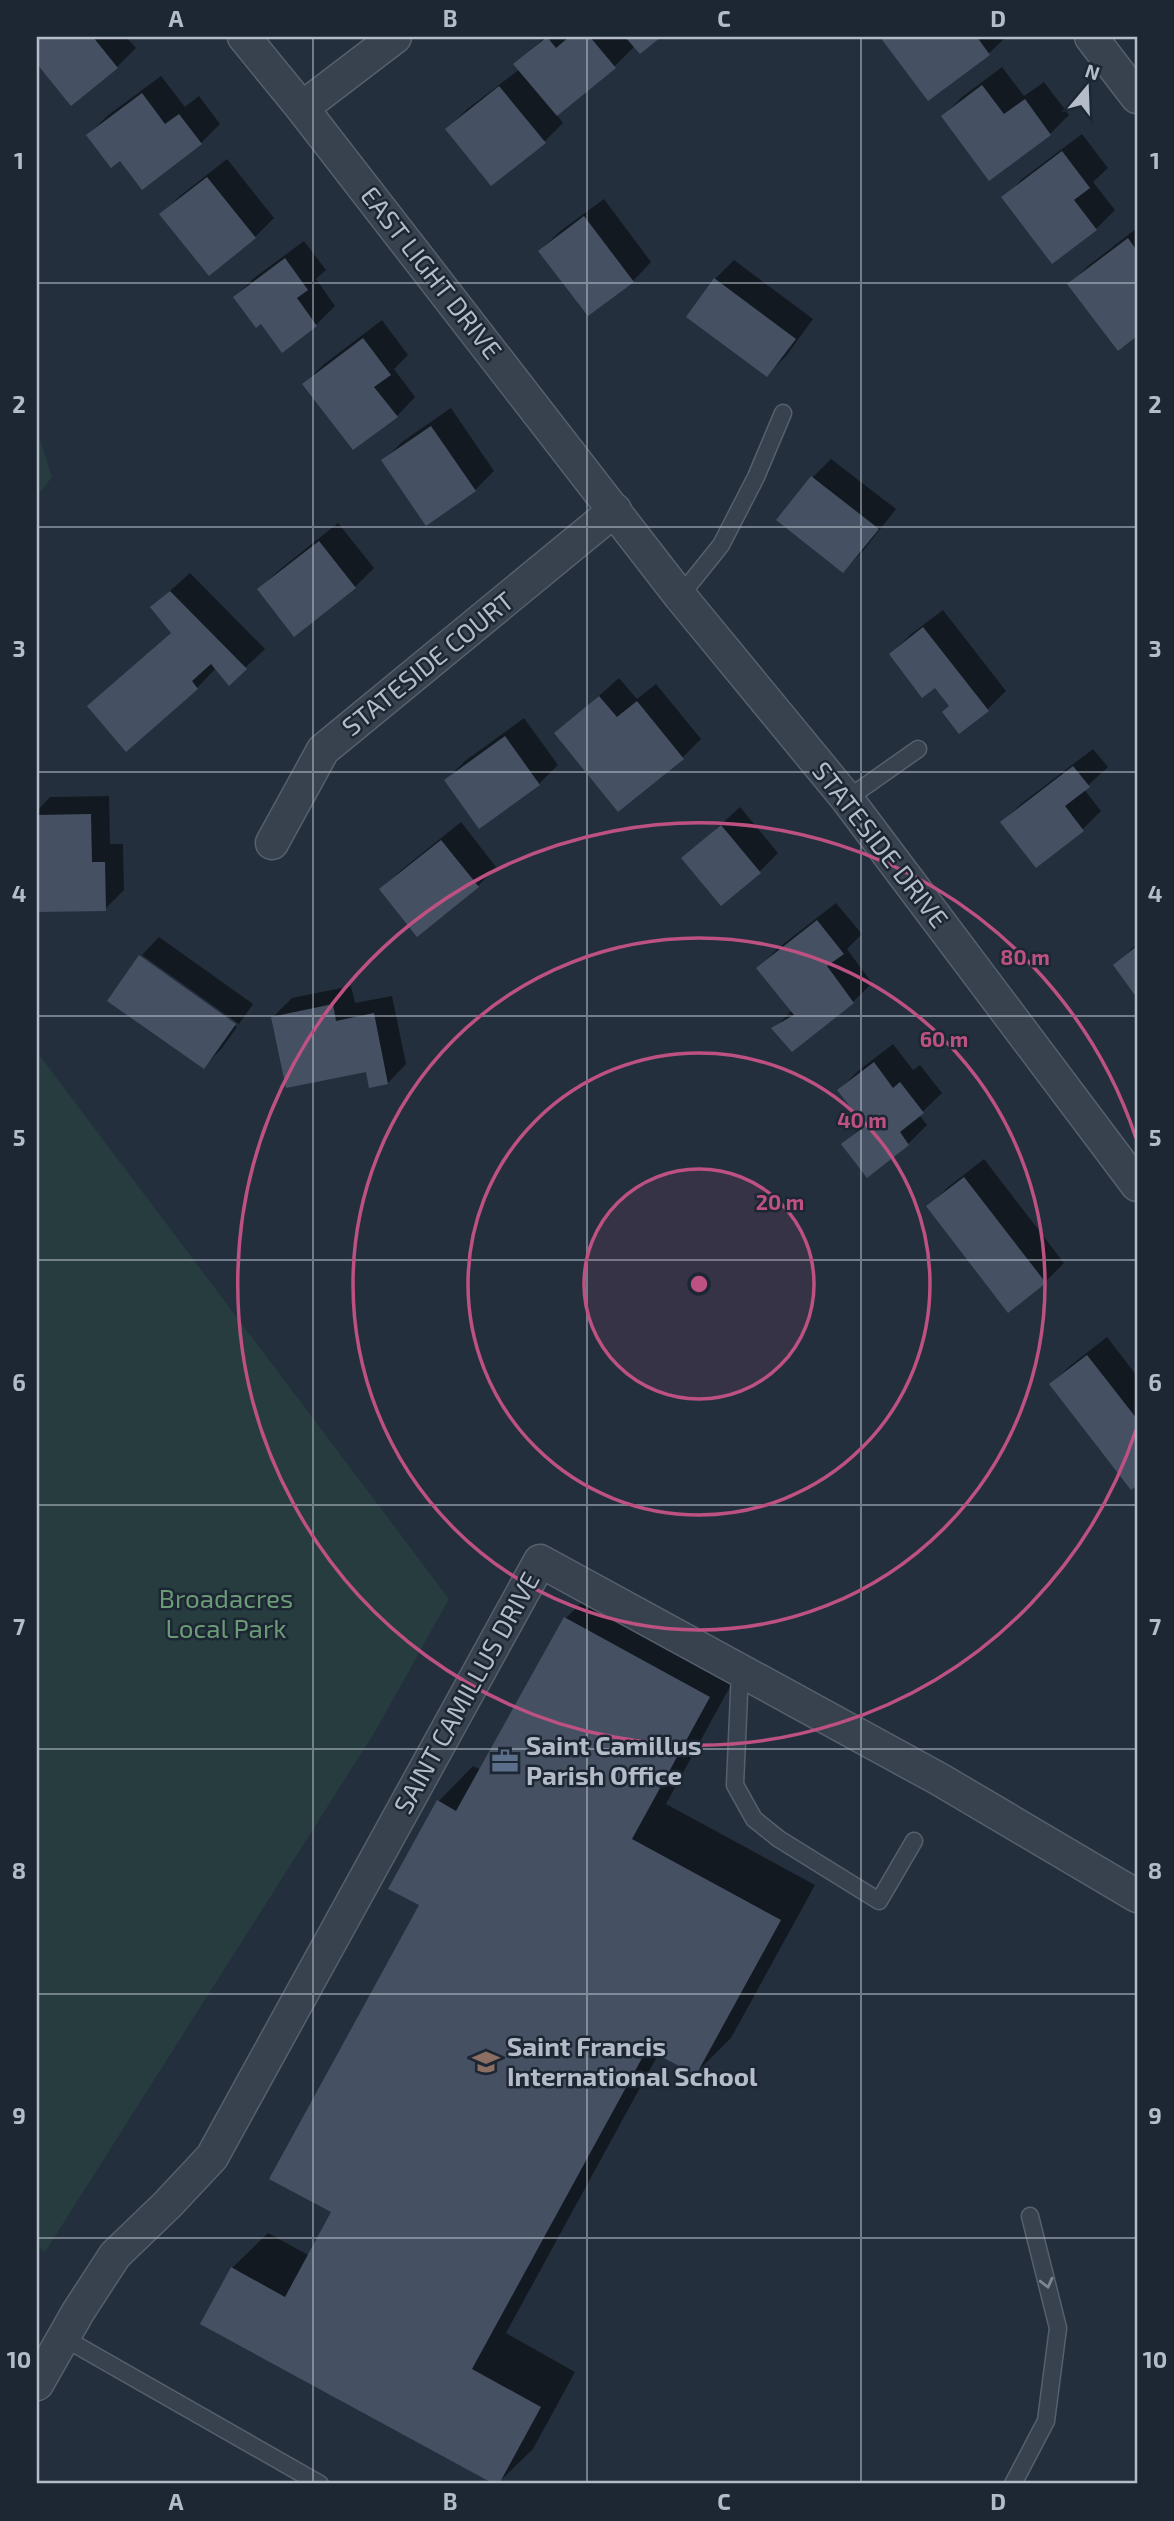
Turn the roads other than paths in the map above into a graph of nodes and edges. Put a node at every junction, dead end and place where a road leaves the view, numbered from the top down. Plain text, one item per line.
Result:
1 (244, 37) edge
2 (395, 37) edge
3 (1091, 37) edge
4 (1137, 97) edge
5 (302, 108) junction
6 (783, 413) dead end
7 (615, 510) junction
8 (680, 596) junction
9 (918, 749) dead end
10 (847, 799) junction
11 (272, 843) dead end
12 (1137, 1185) edge
13 (740, 1671) junction
14 (914, 1841) dead end
15 (1137, 1896) edge
16 (1031, 2216) dead end
17 (64, 2339) junction
18 (37, 2384) edge
19 (320, 2484) edge
20 (1013, 2484) edge

1 - 5 street, EAST LIGHT DRIVE
2 - 5 street
3 - 4 street
5 - 7 street, EAST LIGHT DRIVE
6 - 8 lane
7 - 8 street, STATESIDE DRIVE
7 - 11 street, STATESIDE COURT
8 - 10 street, STATESIDE DRIVE
9 - 10 lane
10 - 12 street, STATESIDE DRIVE
13 - 14 lane
13 - 15 street, SAINT CAMILLUS DRIVE
13 - 17 street, SAINT CAMILLUS DRIVE
16 -> 20 lane
17 - 18 street
17 - 19 lane

